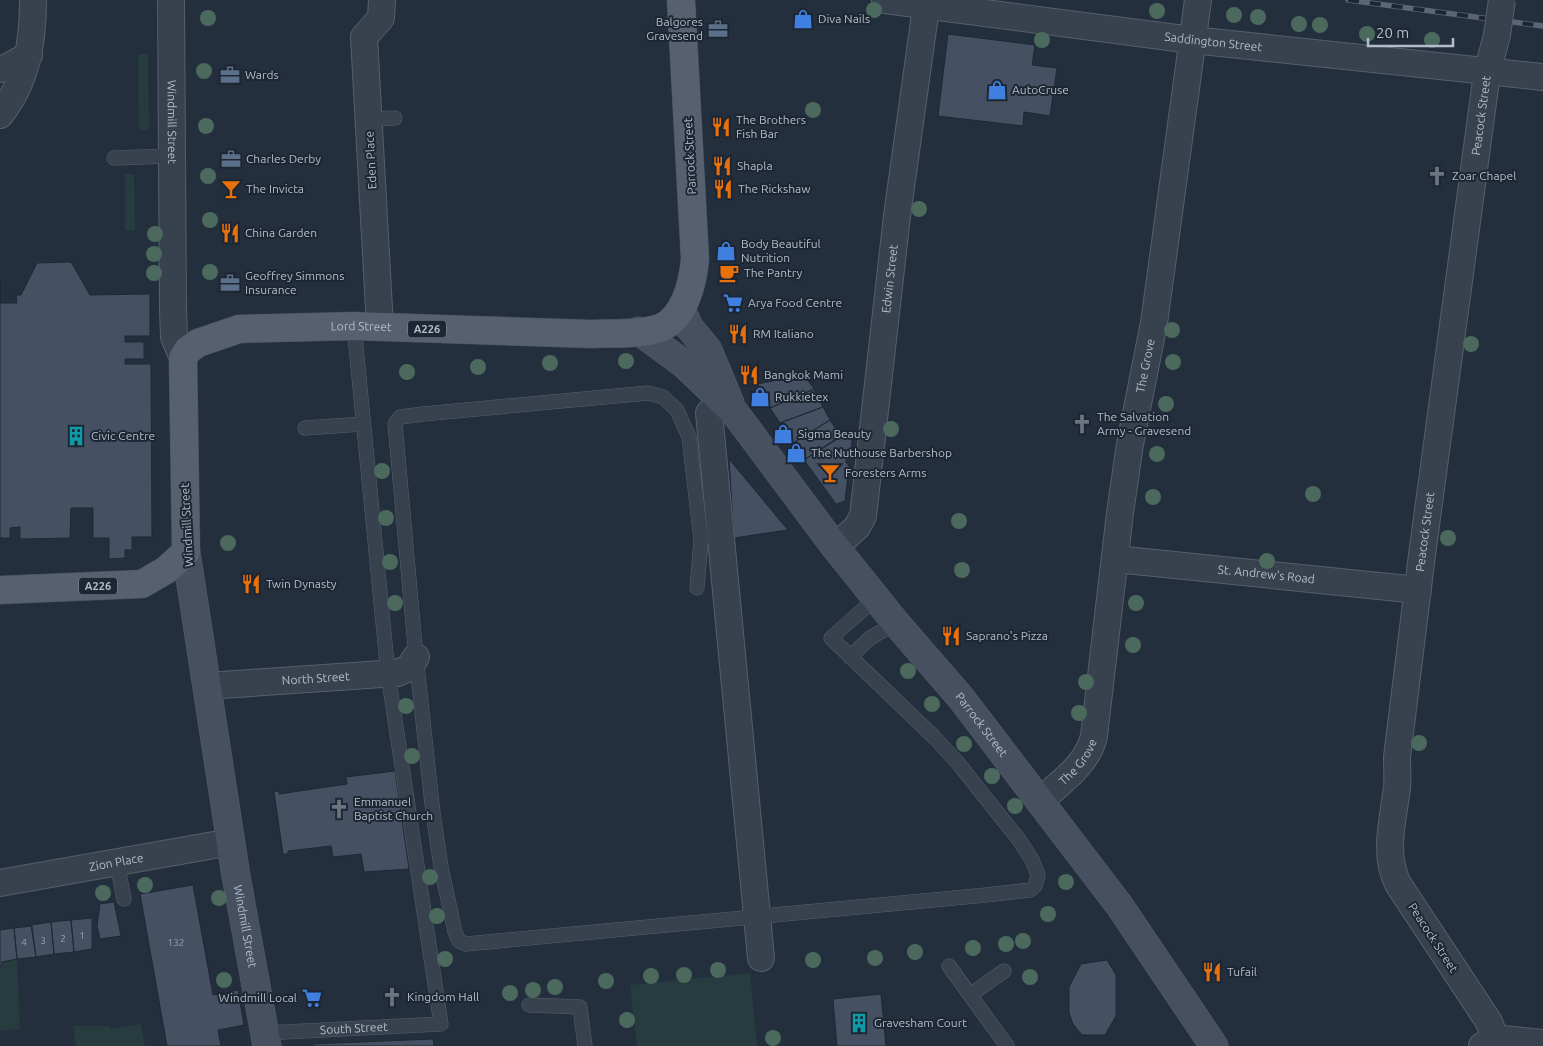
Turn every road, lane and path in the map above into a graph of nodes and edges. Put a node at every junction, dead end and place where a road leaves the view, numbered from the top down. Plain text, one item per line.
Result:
1 (34, 0) edge
2 (170, 0) edge
3 (382, 0) edge
4 (681, 0) edge
5 (885, 0) edge
6 (1198, 0) edge
7 (1502, 0) edge
8 (926, 2) edge
9 (1192, 40) junction
10 (30, 54) junction
11 (0, 69) edge
12 (1487, 73) junction
13 (1543, 77) edge
14 (0, 115) edge
15 (395, 118) dead end
16 (369, 120) junction
17 (172, 156) junction
18 (114, 158) dead end
19 (681, 309) junction
20 (367, 327) junction
21 (639, 331) junction
22 (183, 358) junction
23 (722, 413) junction
24 (363, 424) junction
25 (305, 428) dead end
26 (835, 547) junction
27 (186, 552) junction
28 (1116, 559) junction
29 (696, 588) dead end
30 (0, 590) edge
31 (1418, 590) junction
32 (876, 598) junction
33 (896, 623) junction
34 (850, 656) junction
35 (416, 657) junction
36 (388, 674) junction
37 (207, 686) junction
38 (1040, 801) junction
39 (231, 842) junction
40 (117, 863) junction
41 (0, 883) edge
42 (124, 899) dead end
43 (757, 916) junction
44 (761, 958) dead end
45 (949, 966) dead end
46 (1004, 971) dead end
47 (970, 995) junction
48 (529, 1005) dead end
49 (266, 1040) edge
50 (1488, 1042) edge
51 (1543, 1043) edge
52 (585, 1046) edge
53 (1007, 1046) edge
54 (1214, 1046) edge

1 - 10 street
2 - 17 street, Windmill Street
3 - 16 street, Eden Place
4 - 19 main road, Parrock Street / A226
5 - 8 street, Saddington Street
6 - 9 street, The Grove
7 - 12 street, Peacock Street, bridge
8 - 9 street, Saddington Street
8 - 26 street, Edwin Street
9 - 12 street, Saddington Street
9 - 28 street, The Grove
10 - 11 street
10 - 14 street
12 - 13 street, Saddington Street
12 - 31 street, Peacock Street
15 - 16 lane
16 - 20 street, Eden Place
17 - 18 lane
17 - 22 street, Windmill Street
19 - 21 main road, Parrock Street / A226
19 - 23 street, Parrock Street
20 - 21 main road, Lord Street / A226
20 - 22 main road, Lord Street / A226
20 - 24 lane
21 - 23 street, Parrock Street
22 - 27 main road, Windmill Street
23 - 26 street, Parrock Street
23 - 43 street
24 - 25 lane
24 - 36 lane
26 - 32 street, Parrock Street
27 - 30 main road, A226
27 - 37 street, Windmill Street
28 - 31 street, St. Andrew's Road
28 - 38 street, The Grove
29 - 35 lane
31 - 50 street, Peacock Street
32 - 33 street, Parrock Street
32 - 34 lane
33 - 34 lane
33 - 38 street, Parrock Street
34 - 43 lane
35 - 36 street, North Street
35 - 43 lane
36 - 37 street, North Street
36 - 49 lane, South Street
37 - 39 street, Windmill Street
38 - 54 street, Parrock Street
39 - 40 street, Zion Place
39 - 49 street, Windmill Street
40 - 41 street, Zion Place
40 - 42 lane
43 - 44 street
45 - 47 lane
46 - 47 lane
47 - 53 lane
48 - 52 lane
50 - 51 street

